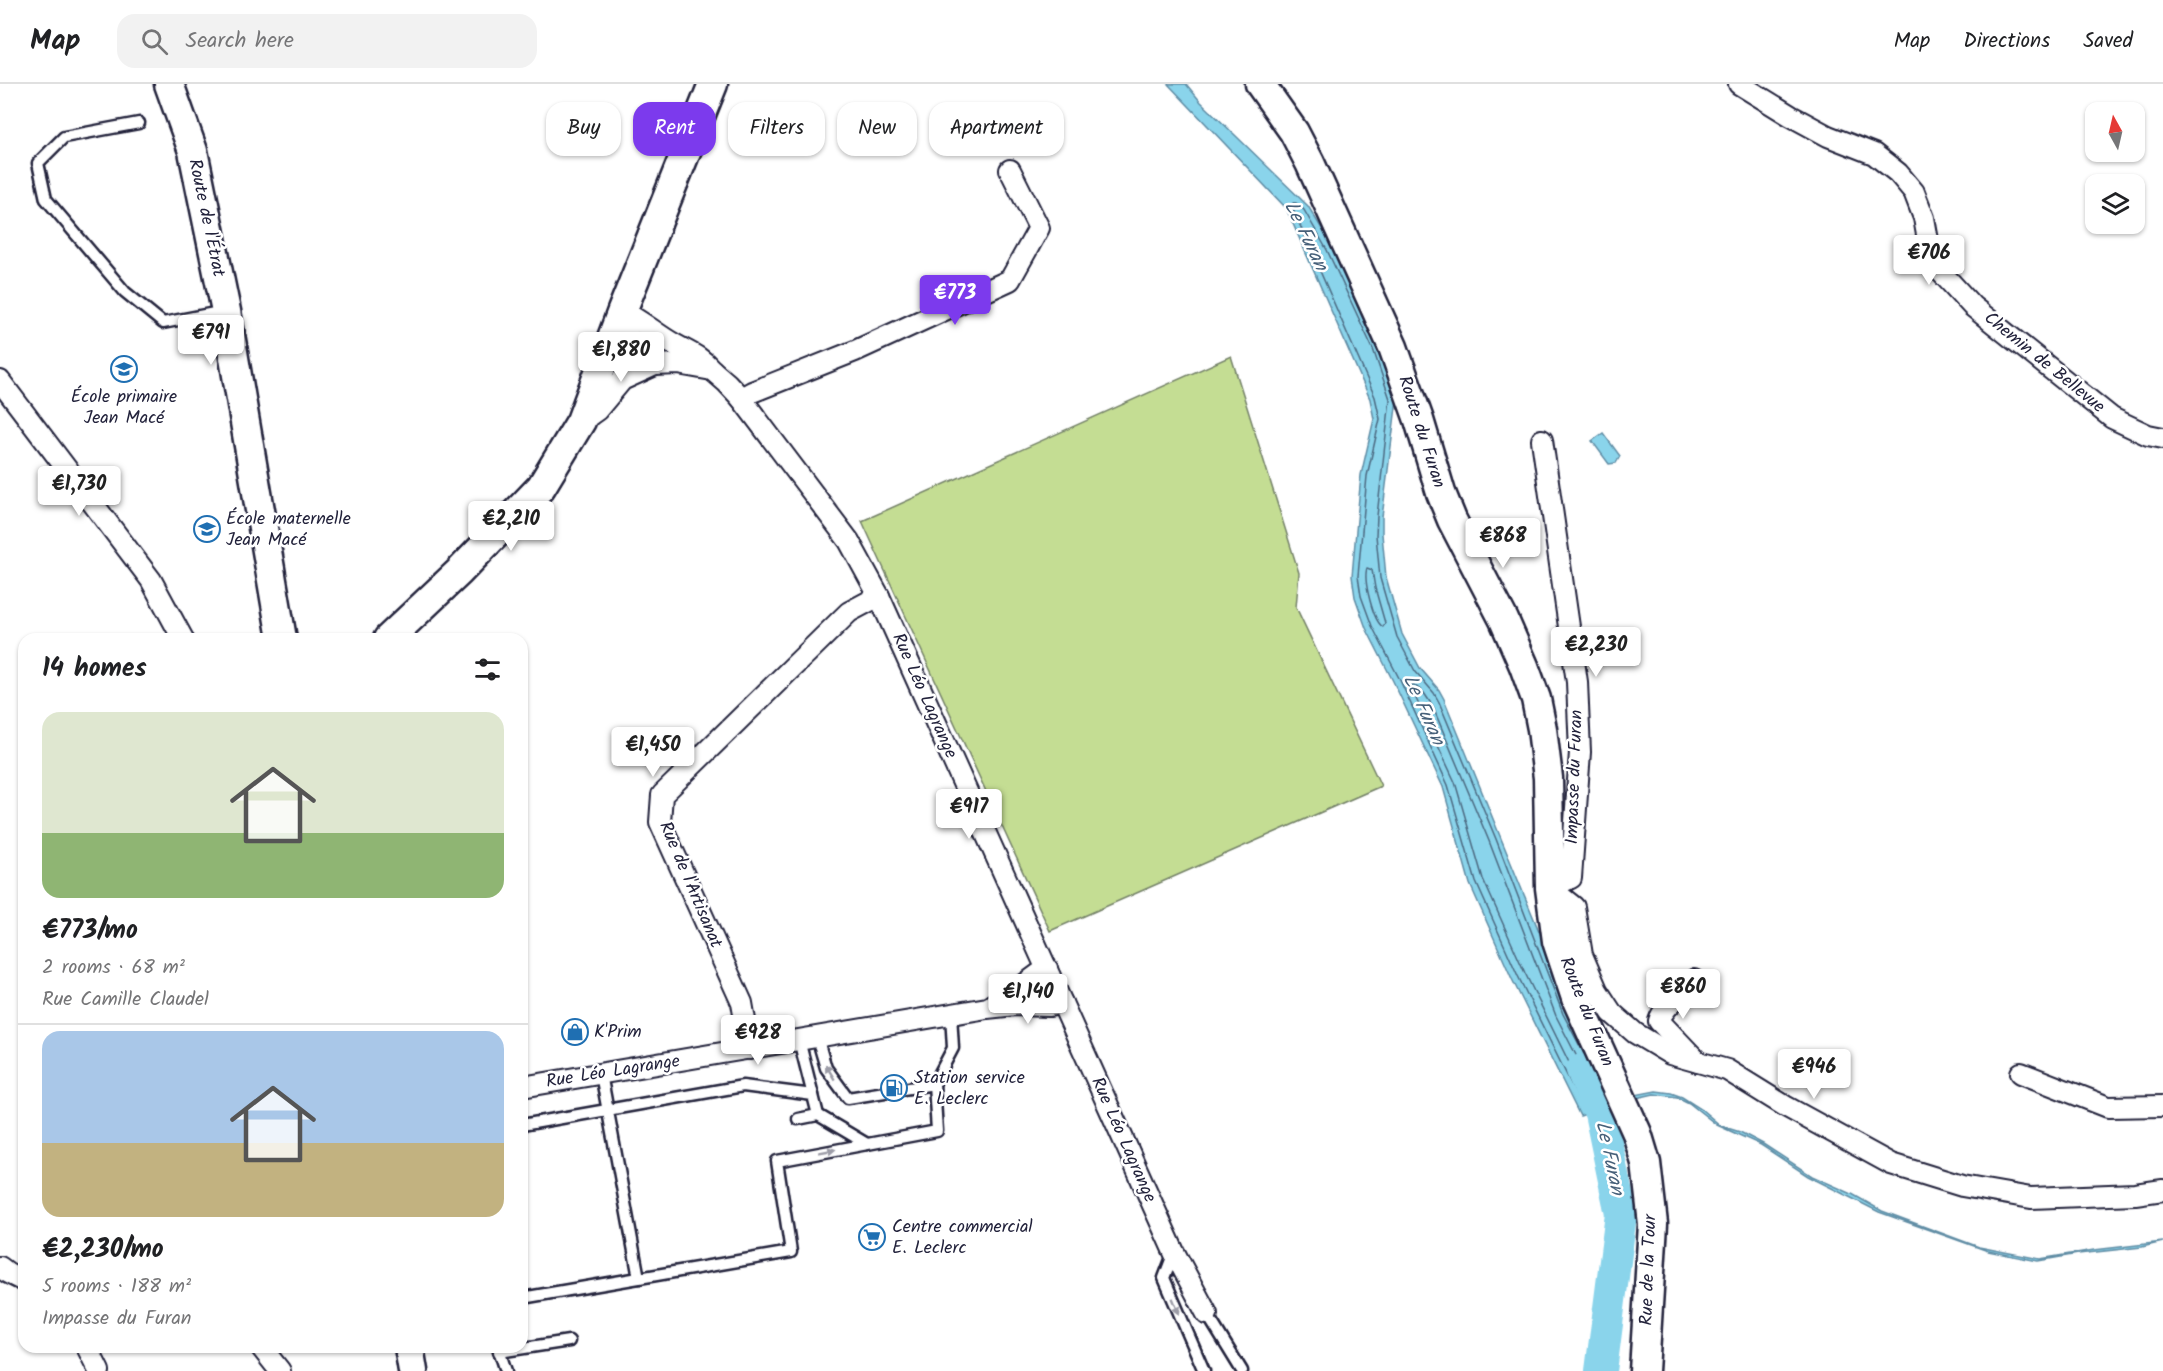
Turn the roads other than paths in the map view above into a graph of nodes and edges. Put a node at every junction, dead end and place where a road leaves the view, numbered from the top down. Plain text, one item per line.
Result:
1 (169, 84) edge
2 (713, 84) edge
3 (1260, 84) edge
4 (1739, 84) edge
5 (139, 123) dead end
6 (1010, 170) dead end
7 (226, 311) junction
8 (620, 319) junction
9 (655, 364) junction
10 (712, 370) junction
11 (0, 381) edge
12 (741, 398) junction
13 (581, 421) junction
14 (2163, 438) edge
15 (1542, 440) dead end
16 (879, 596) junction
17 (180, 633) edge
18 (281, 633) edge
19 (394, 633) edge
20 (1550, 888) junction
21 (1047, 968) junction
22 (1694, 980) dead end
23 (1062, 1003) junction
24 (987, 1008) junction
25 (951, 1014) junction
26 (808, 1039) junction
27 (750, 1049) junction
28 (1698, 1062) junction
29 (2021, 1073) dead end
30 (601, 1074) junction
31 (934, 1084) junction
32 (528, 1086) edge
33 (813, 1095) junction
34 (1623, 1102) joint
35 (2163, 1106) edge
36 (608, 1110) junction
37 (818, 1116) junction
38 (798, 1119) dead end
39 (528, 1124) edge
40 (867, 1144) junction
41 (2163, 1190) edge
42 (1174, 1252) junction
43 (0, 1267) edge
44 (18, 1278) edge
45 (639, 1278) junction
46 (528, 1297) edge
47 (1207, 1314) joint
48 (569, 1341) dead end
49 (528, 1346) edge
50 (90, 1353) edge
51 (266, 1353) edge
52 (411, 1353) edge
53 (500, 1353) edge
54 (99, 1371) edge
55 (280, 1371) edge
56 (413, 1371) edge
57 (506, 1371) edge
58 (1204, 1371) edge
59 (1242, 1371) edge
60 (1644, 1371) edge

1 - 7 main road, Route de l'Étrat
2 - 8 main road
3 - 20 main road, Route du Furan
4 - 14 street, Chemin de Bellevue
5 - 7 lane
6 - 12 street
7 - 18 main road, Route de l'Étrat
8 - 9 street
8 - 10 street, Rue Léo Lagrange
8 - 13 main road
9 - 10 street
9 - 13 street
10 - 12 street, Rue Léo Lagrange
11 - 17 street
12 - 16 street, Rue Léo Lagrange
13 - 19 main road
15 - 20 street, Impasse du Furan
16 - 21 street, Rue Léo Lagrange
16 - 27 street, Rue de l'Artisanat
20 - 28 street
20 - 34 main road, Route du Furan
21 - 23 street, Rue Léo Lagrange
21 - 24 street
22 - 28 street
23 - 24 street, Rue Léo Lagrange
23 - 42 street, Rue Léo Lagrange
24 - 25 street, Rue Léo Lagrange
25 - 26 street, Rue Léo Lagrange
25 - 31 lane
26 - 27 street, Rue Léo Lagrange
31 -> 26 lane
26 - 33 lane
27 - 30 street, Rue Léo Lagrange
28 - 41 street
29 - 35 street
30 - 32 street, Rue Léo Lagrange
30 - 36 lane
31 - 40 lane
33 - 36 lane
33 - 37 lane
34 - 60 main road, Rue de la Tour
36 - 39 lane
36 - 45 lane
37 - 38 lane
37 - 40 lane
45 -> 40 lane
42 - 47 street, Rue Léo Lagrange
42 -> 58 lane
43 - 44 street
45 - 46 lane
47 - 59 lane
48 - 49 lane
50 - 54 street
51 - 55 street
52 - 56 main road
53 - 57 lane

